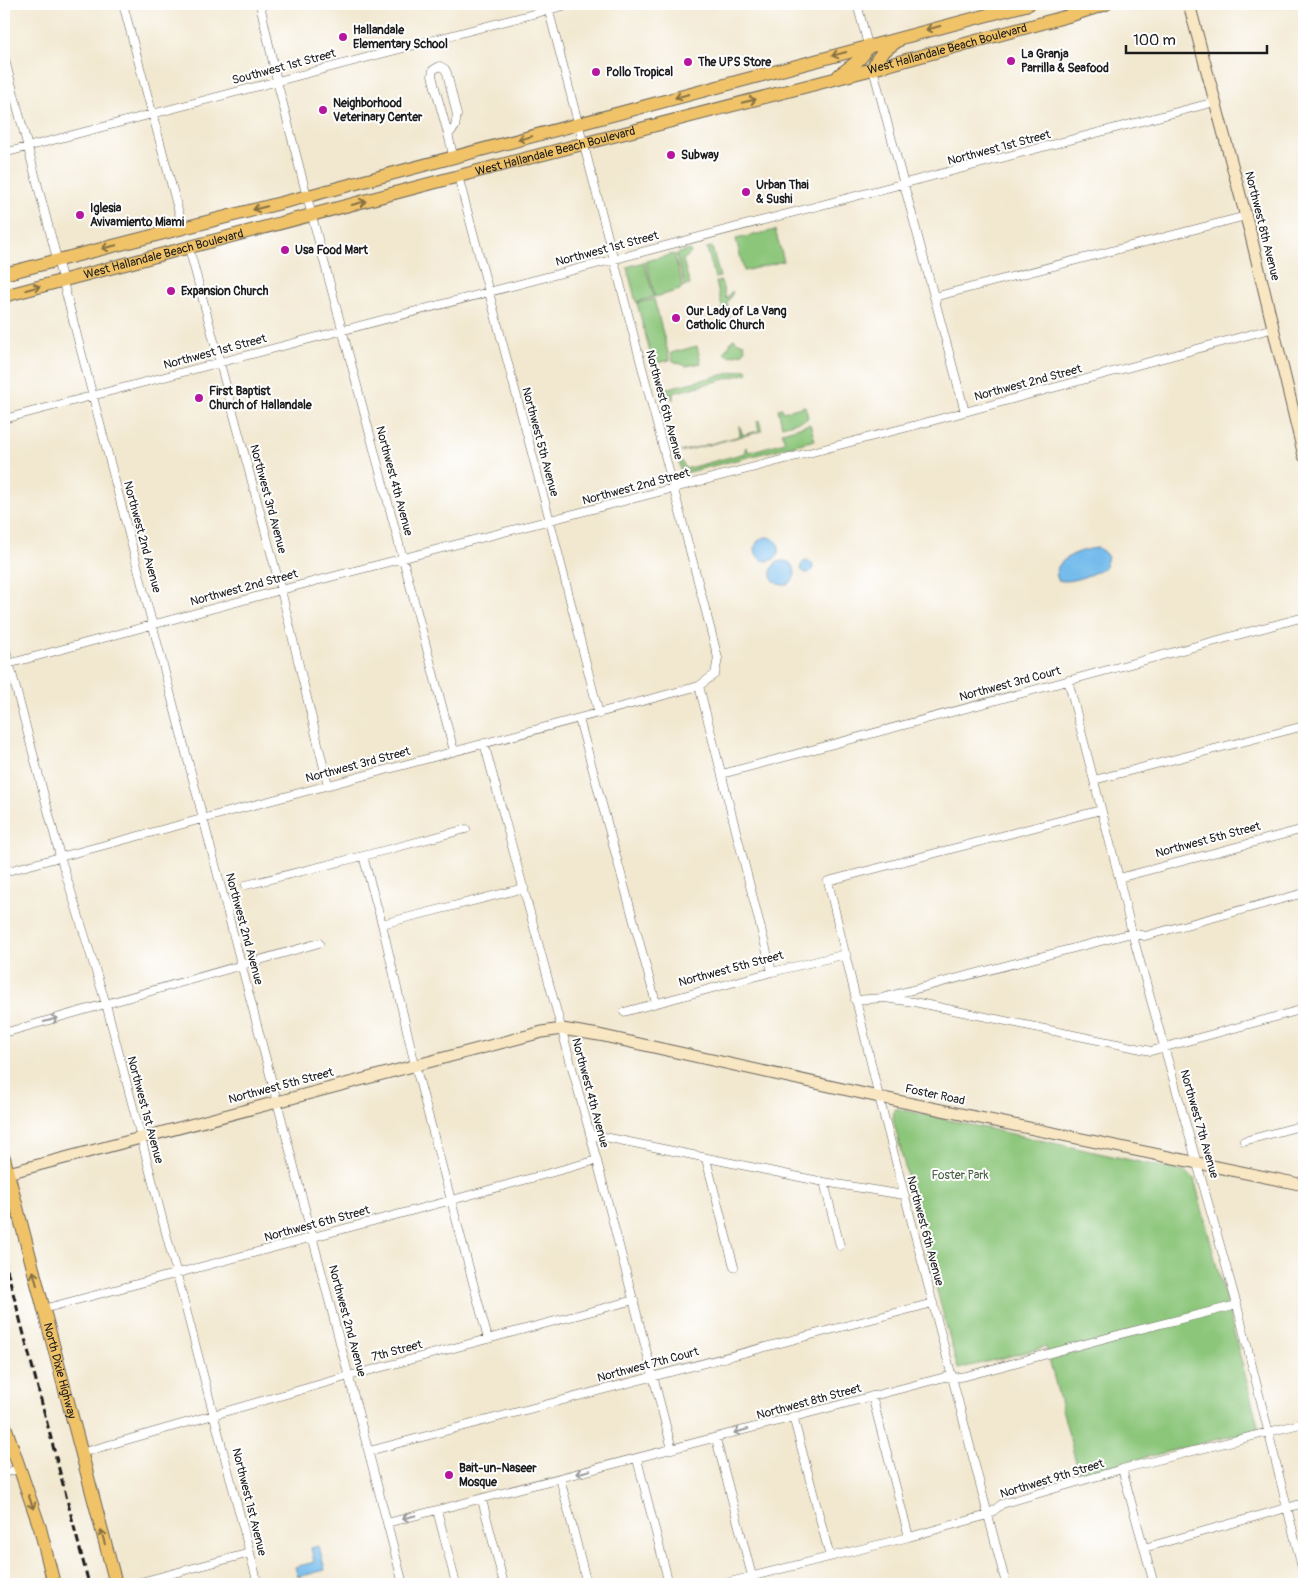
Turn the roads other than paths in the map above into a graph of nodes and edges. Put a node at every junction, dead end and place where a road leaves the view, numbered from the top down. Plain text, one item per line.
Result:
1 (123, 4) edge
2 (260, 4) edge
3 (571, 4) edge
4 (858, 4) edge
5 (1028, 4) edge
6 (1106, 4) edge
7 (1189, 4) edge
8 (548, 7) edge
9 (903, 36) junction
10 (868, 46) junction
11 (4, 56) edge
12 (873, 69) junction
13 (833, 79) junction
14 (277, 81) junction
15 (1215, 102) junction
16 (153, 113) junction
17 (578, 125) junction
18 (449, 134) junction
19 (583, 143) junction
20 (27, 147) junction
21 (4, 153) edge
22 (453, 156) junction
23 (458, 176) junction
24 (904, 184) junction
25 (308, 196) junction
26 (312, 216) junction
27 (1246, 216) junction
28 (183, 228) junction
29 (188, 248) junction
30 (58, 260) junction
31 (614, 260) junction
32 (4, 274) edge
33 (62, 280) junction
34 (489, 292) junction
35 (4, 296) edge
36 (934, 297) junction
37 (1274, 328) junction
38 (343, 330) junction
39 (219, 363) junction
40 (92, 396) junction
41 (965, 412) junction
42 (4, 419) edge
43 (1304, 456) edge
44 (674, 488) junction
45 (550, 521) junction
46 (403, 559) junction
47 (281, 590) junction
48 (1304, 617) edge
49 (154, 624) junction
50 (4, 643) edge
51 (6, 664) edge
52 (715, 674) joint
53 (1068, 680) junction
54 (699, 686) junction
55 (599, 714) junction
56 (579, 719) junction
57 (1304, 726) edge
58 (484, 743) junction
59 (454, 752) junction
60 (722, 774) junction
61 (1094, 780) junction
62 (328, 785) junction
63 (1101, 810) junction
64 (204, 818) junction
65 (466, 829) dead end
66 (1304, 829) edge
67 (60, 856) junction
68 (363, 856) junction
69 (4, 872) edge
70 (1119, 878) junction
71 (246, 884) dead end
72 (524, 888) junction
73 (1304, 893) edge
74 (382, 924) junction
75 (1132, 933) junction
76 (319, 943) dead end
77 (846, 954) junction
78 (242, 964) junction
79 (772, 972) junction
80 (884, 998) junction
81 (855, 1000) junction
82 (656, 1003) junction
83 (106, 1004) junction
84 (1304, 1009) edge
85 (624, 1012) dead end
86 (562, 1029) junction
87 (4, 1033) edge
88 (1165, 1048) junction
89 (415, 1065) junction
90 (879, 1097) junction
91 (278, 1101) junction
92 (1304, 1125) edge
93 (590, 1134) junction
94 (140, 1137) junction
95 (1244, 1141) dead end
96 (4, 1158) edge
97 (706, 1159) junction
98 (596, 1160) junction
99 (1198, 1163) junction
100 (8, 1173) junction
101 (824, 1182) junction
102 (1304, 1184) edge
103 (904, 1195) junction
104 (452, 1200) junction
105 (313, 1237) junction
106 (840, 1246) dead end
107 (734, 1267) dead end
108 (177, 1273) junction
109 (634, 1300) junction
110 (933, 1303) junction
111 (1237, 1305) junction
112 (43, 1309) junction
113 (488, 1339) junction
114 (350, 1376) junction
115 (653, 1376) junction
116 (952, 1378) junction
117 (872, 1396) junction
118 (215, 1415) junction
119 (793, 1416) junction
120 (4, 1423) edge
121 (1304, 1423) edge
122 (1269, 1433) junction
123 (716, 1438) junction
124 (672, 1449) junction
125 (369, 1451) junction
126 (81, 1453) junction
127 (637, 1459) junction
128 (19, 1469) junction
129 (1122, 1469) junction
130 (4, 1473) edge
131 (560, 1478) junction
132 (482, 1500) junction
133 (1304, 1503) edge
134 (1286, 1508) junction
135 (437, 1510) junction
136 (988, 1515) junction
137 (387, 1523) junction
138 (910, 1537) junction
139 (1144, 1548) junction
140 (250, 1553) junction
141 (830, 1557) junction
142 (752, 1576) junction
143 (1304, 1576) edge
144 (54, 1584) edge
145 (116, 1584) edge
146 (133, 1584) edge
147 (258, 1584) edge
148 (403, 1584) edge
149 (456, 1584) edge
150 (504, 1584) edge
151 (587, 1584) edge
152 (668, 1584) edge
153 (722, 1584) edge
154 (1006, 1584) edge
155 (1154, 1584) edge

1 - 16 street
2 - 14 street, Northwest 4th Avenue
3 - 8 street, Southwest 1st Street
4 - 10 street
5 -> 9 main road, West Hallandale Beach Boulevard
6 - 12 main road, West Hallandale Beach Boulevard
7 - 15 street, Northwest 8th Avenue
8 - 14 street, Southwest 1st Street
8 - 17 street, Northwest 6th Avenue
9 - 10 main road, West Hallandale Beach Boulevard
9 - 12 main road
10 - 13 main road
10 -> 17 main road, West Hallandale Beach Boulevard
11 - 20 street, Northwest 2nd Avenue
12 - 13 main road, West Hallandale Beach Boulevard
12 - 24 street
19 -> 13 main road, West Hallandale Beach Boulevard
14 - 16 street, Southwest 1st Street
14 - 25 street, Northwest 4th Avenue
15 - 24 street, Northwest 1st Street
15 - 27 street, Northwest 8th Avenue
16 - 20 street, Southwest 1st Street
16 - 28 street
17 - 19 street, Northwest 6th Avenue
17 -> 22 main road, West Hallandale Beach Boulevard
18 - 18 street
18 - 22 street
19 - 23 main road, West Hallandale Beach Boulevard
19 - 31 street, Northwest 6th Avenue
20 - 21 street, Southwest 1st Street
20 - 30 street, Northwest 2nd Avenue
22 - 25 main road, West Hallandale Beach Boulevard
26 -> 23 main road, West Hallandale Beach Boulevard
23 - 34 street, Northwest 5th Avenue
24 - 31 street, Northwest 1st Street
24 - 36 street
25 - 26 street, Northwest 4th Avenue
25 -> 28 main road, West Hallandale Beach Boulevard
26 - 29 main road, West Hallandale Beach Boulevard
26 - 38 street, Northwest 4th Avenue
27 - 36 street
27 - 37 street, Northwest 8th Avenue
28 -> 30 main road, West Hallandale Beach Boulevard
29 - 33 main road, West Hallandale Beach Boulevard
29 - 39 street, Northwest 3rd Avenue
30 - 32 main road, West Hallandale Beach Boulevard
30 - 33 street, Northwest 2nd Avenue
31 - 34 street, Northwest 1st Street
31 - 44 street, Northwest 6th Avenue
35 -> 33 main road, West Hallandale Beach Boulevard
33 - 40 street, Northwest 2nd Avenue
34 - 38 street, Northwest 1st Street
34 - 45 street, Northwest 5th Avenue
36 - 41 street
37 - 41 street, Northwest 2nd Street
37 - 43 street, Northwest 8th Avenue
38 - 39 street, Northwest 1st Street
38 - 46 street, Northwest 4th Avenue
39 - 40 street, Northwest 1st Street
39 - 47 street, Northwest 3rd Avenue
40 - 42 street, Northwest 1st Street
40 - 49 street, Northwest 2nd Avenue
41 - 44 street, Northwest 2nd Street
44 - 45 street, Northwest 2nd Street
44 - 52 street, Northwest 6th Avenue
45 - 46 street, Northwest 2nd Street
45 - 55 street, Northwest 5th Avenue
46 - 47 street, Northwest 2nd Street
46 - 59 street, Northwest 4th Avenue
47 - 49 street, Northwest 2nd Street
47 - 62 street, Northwest 3rd Avenue
48 - 53 street, Northwest 3rd Court
49 - 51 street, Northwest 2nd Street
49 - 64 street, Northwest 2nd Avenue
50 - 51 street, Northwest 1st Avenue
51 - 67 street, Northwest 1st Avenue
52 - 54 street, Northwest 3rd Street
53 - 60 street, Northwest 3rd Court
53 - 61 street, Northwest 7th Avenue
54 - 55 street, Northwest 3rd Street
54 - 60 street
55 - 56 street, Northwest 3rd Street
56 - 58 street, Northwest 3rd Street
56 - 82 street
57 - 61 street
58 - 59 street, Northwest 3rd Street
58 - 72 street, Northwest 4th Avenue
59 - 62 street, Northwest 3rd Street
60 - 79 street
61 - 63 street, Northwest 7th Avenue
62 - 64 street, Northwest 3rd Street
63 - 70 street, Northwest 7th Avenue
63 - 77 street, Northwest 6th Avenue
64 - 67 street, Northwest 3rd Street
64 - 78 street, Northwest 2nd Avenue
65 - 68 street
66 - 70 street, Northwest 5th Street
67 - 69 street, Northwest 3rd Street
67 - 83 street, Northwest 1st Avenue
68 - 71 street
68 - 74 street
70 - 75 street, Northwest 7th Avenue
72 - 74 street
72 - 86 street, Northwest 4th Avenue
73 - 75 street
74 - 89 street
75 - 80 street
75 - 88 street, Northwest 7th Avenue
76 - 78 street
77 - 79 street, Northwest 5th Street
77 - 81 street, Northwest 6th Avenue
78 - 83 street
78 - 91 street, Northwest 2nd Avenue
79 - 82 street, Northwest 5th Street
80 - 81 street
80 - 88 street
81 - 90 street, Northwest 6th Avenue
82 - 85 street, Northwest 5th Street
87 -> 83 street
83 - 94 street, Northwest 1st Avenue
84 - 88 street
86 - 89 street, Northwest 5th Street
86 - 90 street, Foster Road
86 - 93 street, Northwest 4th Avenue
88 - 99 street, Northwest 7th Avenue
89 - 91 street, Northwest 5th Street
89 - 104 street
90 - 99 street, Foster Road
90 - 103 street, Northwest 6th Avenue
91 - 94 street, Northwest 5th Street
91 - 105 street, Northwest 2nd Avenue
92 - 95 street
93 - 97 street
93 - 98 street, Northwest 4th Avenue
94 - 100 street, Northwest 5th Street
94 - 108 street, Northwest 1st Avenue
96 - 100 main road, North Dixie Highway
97 - 101 street
97 - 107 street
98 - 104 street, Northwest 6th Street
98 - 109 street, Northwest 4th Avenue
99 - 102 street, Foster Road
99 - 111 street, Northwest 7th Avenue
112 -> 100 main road, North Dixie Highway
101 - 103 street
101 - 106 street
103 - 110 street, Northwest 6th Avenue
104 - 105 street, Northwest 6th Street
104 - 113 street
105 - 108 street, Northwest 6th Street
105 - 114 street, Northwest 2nd Avenue
108 - 112 street, Northwest 6th Street
108 - 118 street, Northwest 1st Avenue
109 - 113 street, 7th Street
109 - 115 street, Northwest 4th Avenue
110 - 115 street, Northwest 7th Court
110 - 116 street, Northwest 6th Avenue
111 - 116 street, Northwest 8th Street
111 - 122 street, Northwest 7th Avenue
112 - 126 main road, North Dixie Highway
113 - 114 street, 7th Street
114 - 118 street, 7th Street
114 - 125 street, Northwest 2nd Avenue
115 - 124 street, Northwest 4th Avenue
115 - 125 street, Northwest 7th Court
116 - 117 street, Northwest 8th Street
116 - 136 street, Northwest 6th Avenue
117 - 119 street, Northwest 8th Street
117 - 138 street
118 - 126 street, 7th Street
118 - 140 street, Northwest 1st Avenue
119 -> 123 street, Northwest 8th Street
119 - 141 street
120 - 128 main road
121 - 122 street, Northwest 9th Street
122 - 129 street, Northwest 9th Street
122 - 134 street, Northwest 7th Avenue
123 - 124 street, Northwest 8th Street
123 - 142 street
124 - 127 street, Northwest 8th Street
125 - 137 street, Northwest 2nd Avenue
145 -> 126 main road, North Dixie Highway
127 -> 131 street, Northwest 8th Street
127 - 152 street
128 - 130 street
128 -> 144 main road
129 - 136 street, Northwest 9th Street
129 - 139 street
131 - 132 street, Northwest 8th Street
131 - 151 street
132 - 135 street, Northwest 8th Street
132 - 150 street
133 - 134 street
134 - 139 street
134 - 143 street, Northwest 7th Avenue
135 -> 137 street, Northwest 8th Street
135 - 149 street
136 - 138 street, Northwest 9th Street
136 - 154 street, Northwest 6th Avenue
137 - 148 street, Northwest 2nd Avenue
138 - 141 street, Northwest 9th Street
139 - 155 street
140 - 146 street
140 - 147 street, Northwest 1st Avenue
141 - 142 street, Northwest 9th Street
142 - 153 street, Northwest 9th Street

